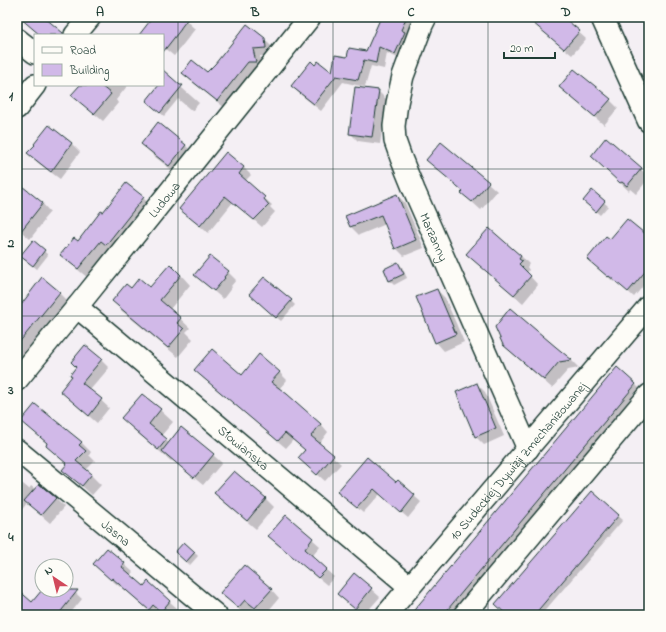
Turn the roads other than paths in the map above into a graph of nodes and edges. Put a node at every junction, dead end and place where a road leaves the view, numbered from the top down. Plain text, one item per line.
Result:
1 (90, 17) edge
2 (310, 17) edge
3 (426, 17) edge
4 (602, 17) edge
5 (76, 34) edge
6 (17, 39) edge
7 (34, 53) edge
8 (34, 86) edge
9 (17, 108) edge
10 (649, 121) edge
11 (649, 306) edge
12 (77, 307) junction
13 (17, 380) edge
14 (649, 395) edge
15 (528, 449) junction
16 (17, 450) edge
17 (410, 587) junction
18 (216, 615) edge
19 (386, 615) edge
20 (464, 615) edge

1 - 5 street
2 - 12 street, Ludowa
3 - 15 street, Marzanny
4 - 10 main road
6 - 7 street
8 - 9 street
11 - 15 street, 10 Sudeckiej Dywizji Zmechanizowanej
12 - 13 street, Ludowa
12 - 17 street, Słowiańska
14 - 20 street
15 - 17 street, 10 Sudeckiej Dywizji Zmechanizowanej
16 - 18 street, Jasna
17 - 19 street, 10 Sudeckiej Dywizji Zmechanizowanej

